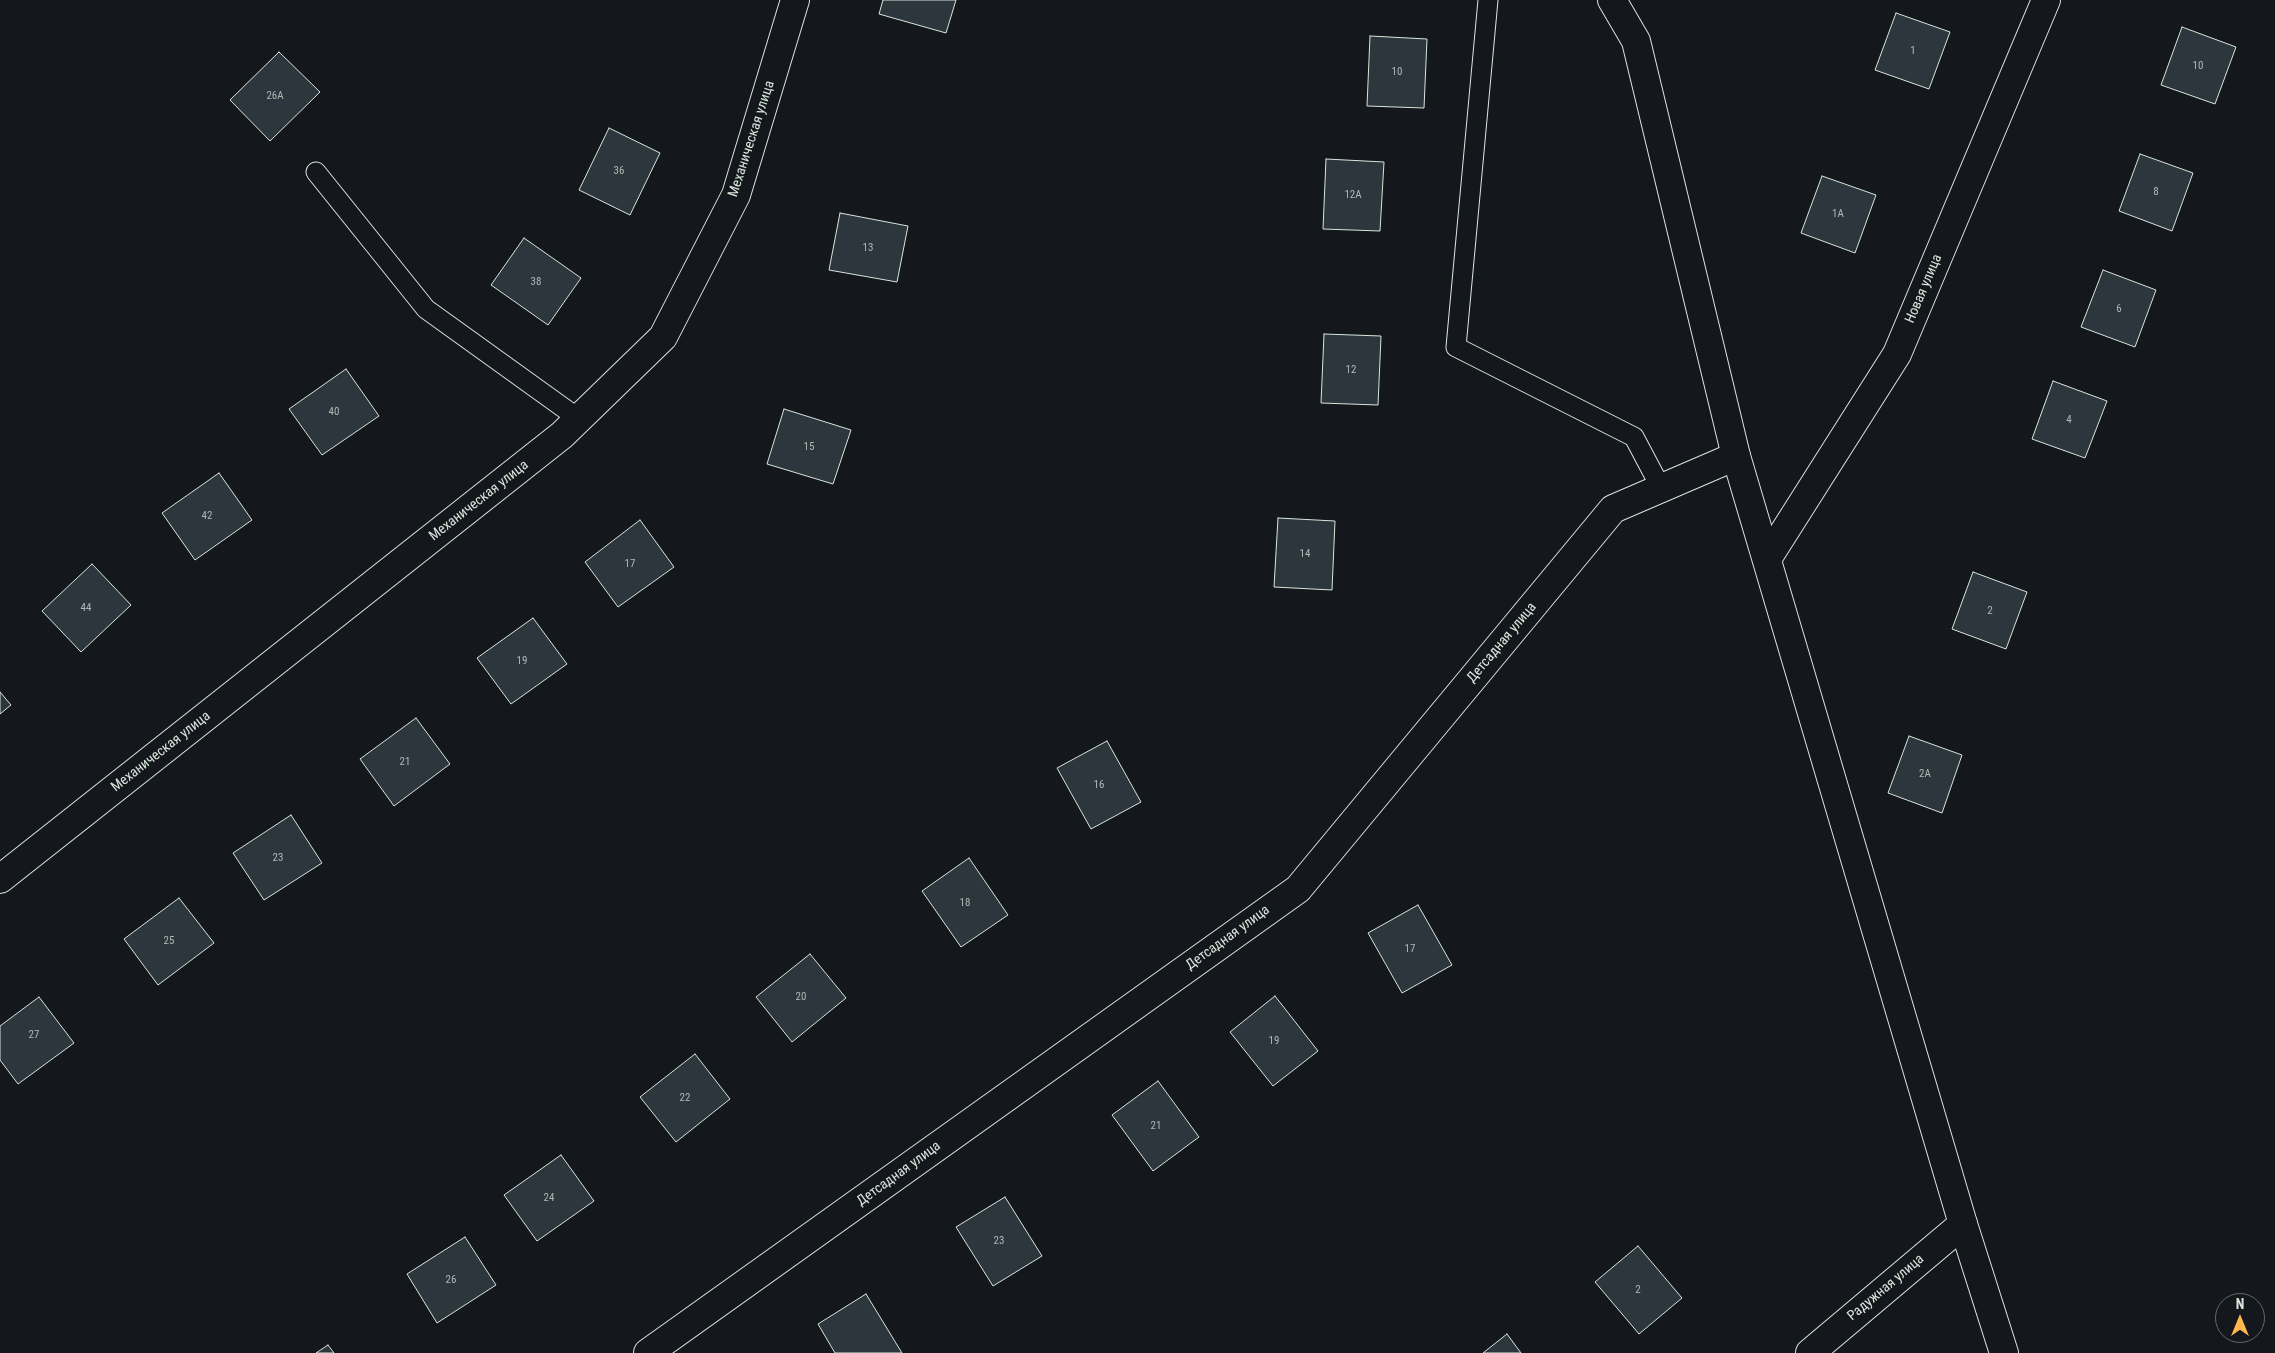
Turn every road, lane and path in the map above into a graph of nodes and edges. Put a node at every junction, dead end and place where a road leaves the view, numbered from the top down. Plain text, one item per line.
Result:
1 (795, 0) edge
2 (1488, 0) edge
3 (1612, 0) edge
4 (2046, 0) edge
5 (316, 172) dead end
6 (579, 419) junction
7 (1736, 456) junction
8 (1661, 488) junction
9 (1767, 559) junction
10 (0, 879) edge
11 (1963, 1224) junction
12 (648, 1353) edge
13 (1810, 1353) edge
14 (2004, 1353) edge

1 - 6 street, Механическая улица
2 - 8 lane
3 - 7 street
4 - 9 street, Новая улица
5 - 6 lane
6 - 10 street, Механическая улица
7 - 8 street, Детсадная улица
7 - 9 street
8 - 12 street, Детсадная улица
9 - 11 street
11 - 13 street, Радужная улица
11 - 14 street

